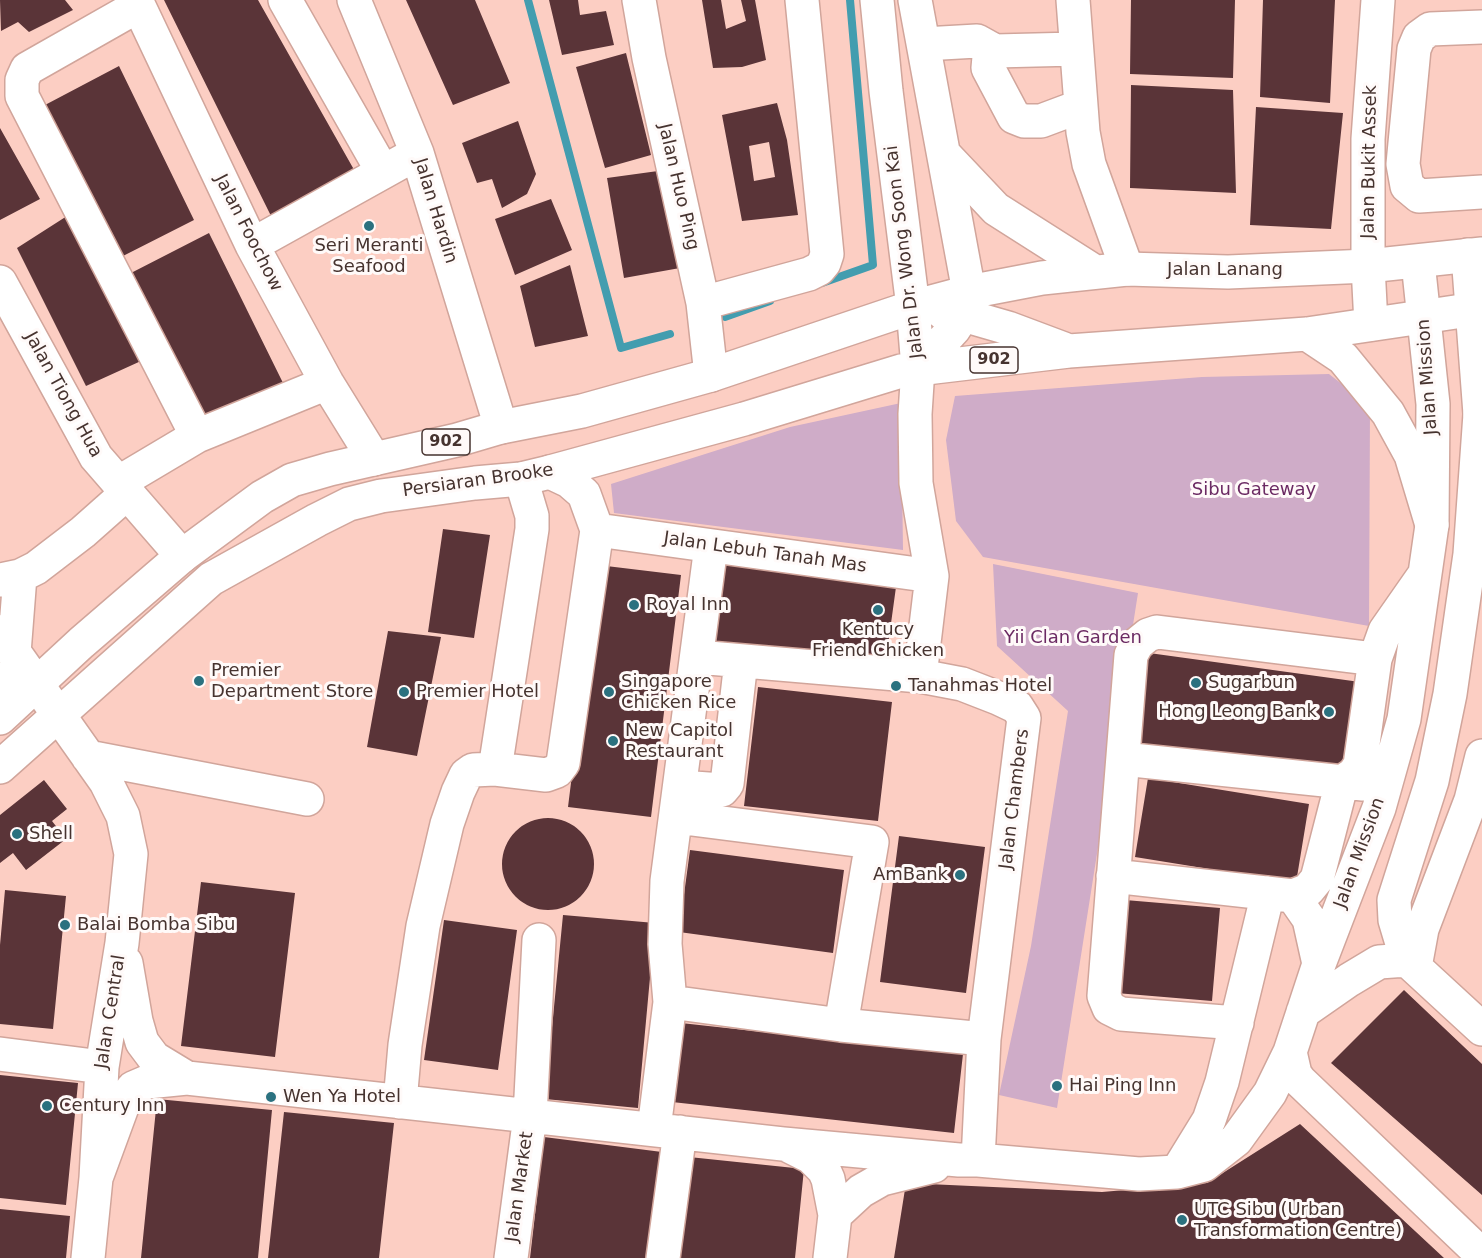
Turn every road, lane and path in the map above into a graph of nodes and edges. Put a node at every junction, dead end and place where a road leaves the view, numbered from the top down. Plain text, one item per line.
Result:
1 (285, 0) edge
2 (354, 0) edge
3 (639, 0) edge
4 (801, 0) edge
5 (877, 0) edge
6 (915, 0) edge
7 (1073, 0) edge
8 (1378, 0) edge
9 (137, 3) edge
10 (1482, 27) edge
11 (924, 44) junction
12 (1076, 49) junction
13 (995, 51) junction
14 (1081, 106) junction
15 (417, 153) junction
16 (944, 154) junction
17 (383, 172) junction
18 (1482, 192) edge
19 (252, 245) junction
20 (1475, 255) edge
21 (1418, 262) junction
22 (1368, 266) junction
23 (1127, 269) junction
24 (1095, 272) junction
25 (0, 282) edge
26 (703, 303) junction
27 (966, 304) junction
28 (914, 307) junction
29 (1477, 309) edge
30 (1424, 317) junction
31 (1371, 324) junction
32 (1307, 334) junction
33 (1069, 351) junction
34 (918, 368) junction
35 (711, 375) junction
36 (327, 383) junction
37 (1481, 413) edge
38 (501, 427) junction
39 (197, 436) junction
40 (374, 459) junction
41 (535, 476) junction
42 (122, 488) junction
43 (1432, 525) junction
44 (597, 530) junction
45 (711, 546) junction
46 (182, 556) junction
47 (1426, 572) junction
48 (932, 576) junction
49 (10, 578) edge
50 (697, 657) junction
51 (1375, 659) junction
52 (741, 661) junction
53 (15, 664) edge
54 (920, 676) junction
55 (57, 715) junction
56 (0, 718) edge
57 (88, 757) junction
58 (1123, 759) junction
59 (1481, 765) edge
60 (0, 767) edge
61 (495, 770) junction
62 (1342, 782) junction
63 (1384, 786) junction
64 (308, 799) dead end
65 (678, 802) junction
66 (1113, 876) junction
67 (1281, 895) junction
68 (539, 940) dead end
69 (122, 943) junction
70 (1319, 964) junction
71 (1411, 964) junction
72 (670, 1002) junction
73 (1303, 1012) junction
74 (1237, 1023) junction
75 (841, 1025) junction
76 (1482, 1029) edge
77 (984, 1039) junction
78 (1290, 1052) junction
79 (0, 1054) edge
80 (102, 1067) junction
81 (187, 1078) junction
82 (400, 1102) junction
83 (530, 1116) junction
84 (667, 1131) junction
85 (783, 1144) junction
86 (968, 1160) junction
87 (1177, 1172) junction
88 (96, 1178) junction
89 (835, 1215) junction
90 (1482, 1255) edge
91 (88, 1258) edge
92 (511, 1258) edge
93 (663, 1258) edge
94 (830, 1258) edge

1 - 17 street
2 - 15 street, Jalan Hardin
3 - 26 street, Jalan Huo Ping
4 - 26 street
5 - 28 street, Jalan Dr. Wong Soon Kai
6 - 11 street
7 - 12 street
8 - 22 street, Jalan Bukit Assek
9 - 19 street, Jalan Foochow
9 - 39 street
10 - 18 street
11 - 13 street
11 - 16 street
12 - 13 street
12 - 14 street
13 - 14 street
14 - 23 street
15 - 17 street
15 - 38 street, Jalan Hardin
16 - 24 street
16 - 27 street
17 - 19 street
19 - 36 street, Jalan Foochow
20 - 21 street, Jalan Lanang
20 - 29 street
21 - 22 street, Jalan Lanang
21 - 30 street, Jalan Mission
22 - 23 street, Jalan Lanang
22 - 31 street, Jalan Bukit Assek
23 - 24 street, Jalan Lanang
24 - 27 street, Jalan Lanang
25 - 42 street, Jalan Tiong Hua
26 - 35 street, Jalan Huo Ping
27 - 28 street, 902
27 - 33 street
27 - 34 street, Jalan Dr. Wong Soon Kai
28 - 34 street, Jalan Dr. Wong Soon Kai
28 - 35 street, 902
29 - 30 street
29 - 37 street
30 - 31 street
30 - 43 street, Jalan Mission
31 - 32 street
32 - 33 street
32 - 43 street
33 - 34 street, Persiaran Brooke / 902
34 - 41 street, Persiaran Brooke / 902
34 - 48 street
35 - 38 street, 902
36 - 39 street
36 - 40 street, Jalan Foochow
37 - 71 street
38 - 40 street, 902
39 - 42 street
40 - 46 street, 902
41 - 44 street
41 - 55 street, Persiaran Brooke / 902
41 - 61 street
42 - 46 street, Jalan Tiong Hua
42 - 49 street
43 - 47 street, Jalan Mission
44 - 45 street, Jalan Lebuh Tanah Mas
44 - 61 street
45 - 48 street, Jalan Lebuh Tanah Mas
45 - 50 street
46 - 53 street, 902
47 - 51 street
47 - 63 street, Jalan Mission
48 - 54 street
49 - 53 street
50 - 52 street, Jalan Chambers
50 - 65 street
51 - 58 street
51 - 62 street
52 - 54 street, Jalan Chambers
52 - 65 street
53 - 55 street, Jalan Central
53 - 56 street, 902
54 - 77 street, Jalan Chambers
55 - 57 street, Jalan Central
55 - 60 street, Persiaran Brooke / 902
57 - 64 street
57 - 69 street, Jalan Central
58 - 62 street
58 - 66 street
59 - 71 street
61 - 82 street
62 - 63 street
62 - 67 street
63 - 70 street, Jalan Mission
65 - 72 street
65 - 75 street
66 - 67 street
66 - 74 street
67 - 70 street
67 - 74 street
68 - 83 street, Jalan Market
69 - 80 street, Jalan Central
69 - 81 street
70 - 73 street, Jalan Mission
71 - 73 street
71 - 76 street
72 - 75 street
72 - 84 street
73 - 78 street, Jalan Mission
74 - 87 street
75 - 77 street
77 - 86 street, Jalan Chambers
78 - 87 street, Jalan Mission
78 - 90 street
79 - 80 street
80 - 88 street, Jalan Central
81 - 82 street, Jalan Mission
81 - 88 street
82 - 83 street, Jalan Mission
83 - 84 street, Jalan Mission
83 - 92 street, Jalan Market
84 - 85 street, Jalan Mission
84 - 93 street
85 - 86 street, Jalan Mission
85 - 89 street
86 - 87 street, Jalan Mission
86 - 89 street
88 - 91 street, Jalan Central
89 - 94 street

